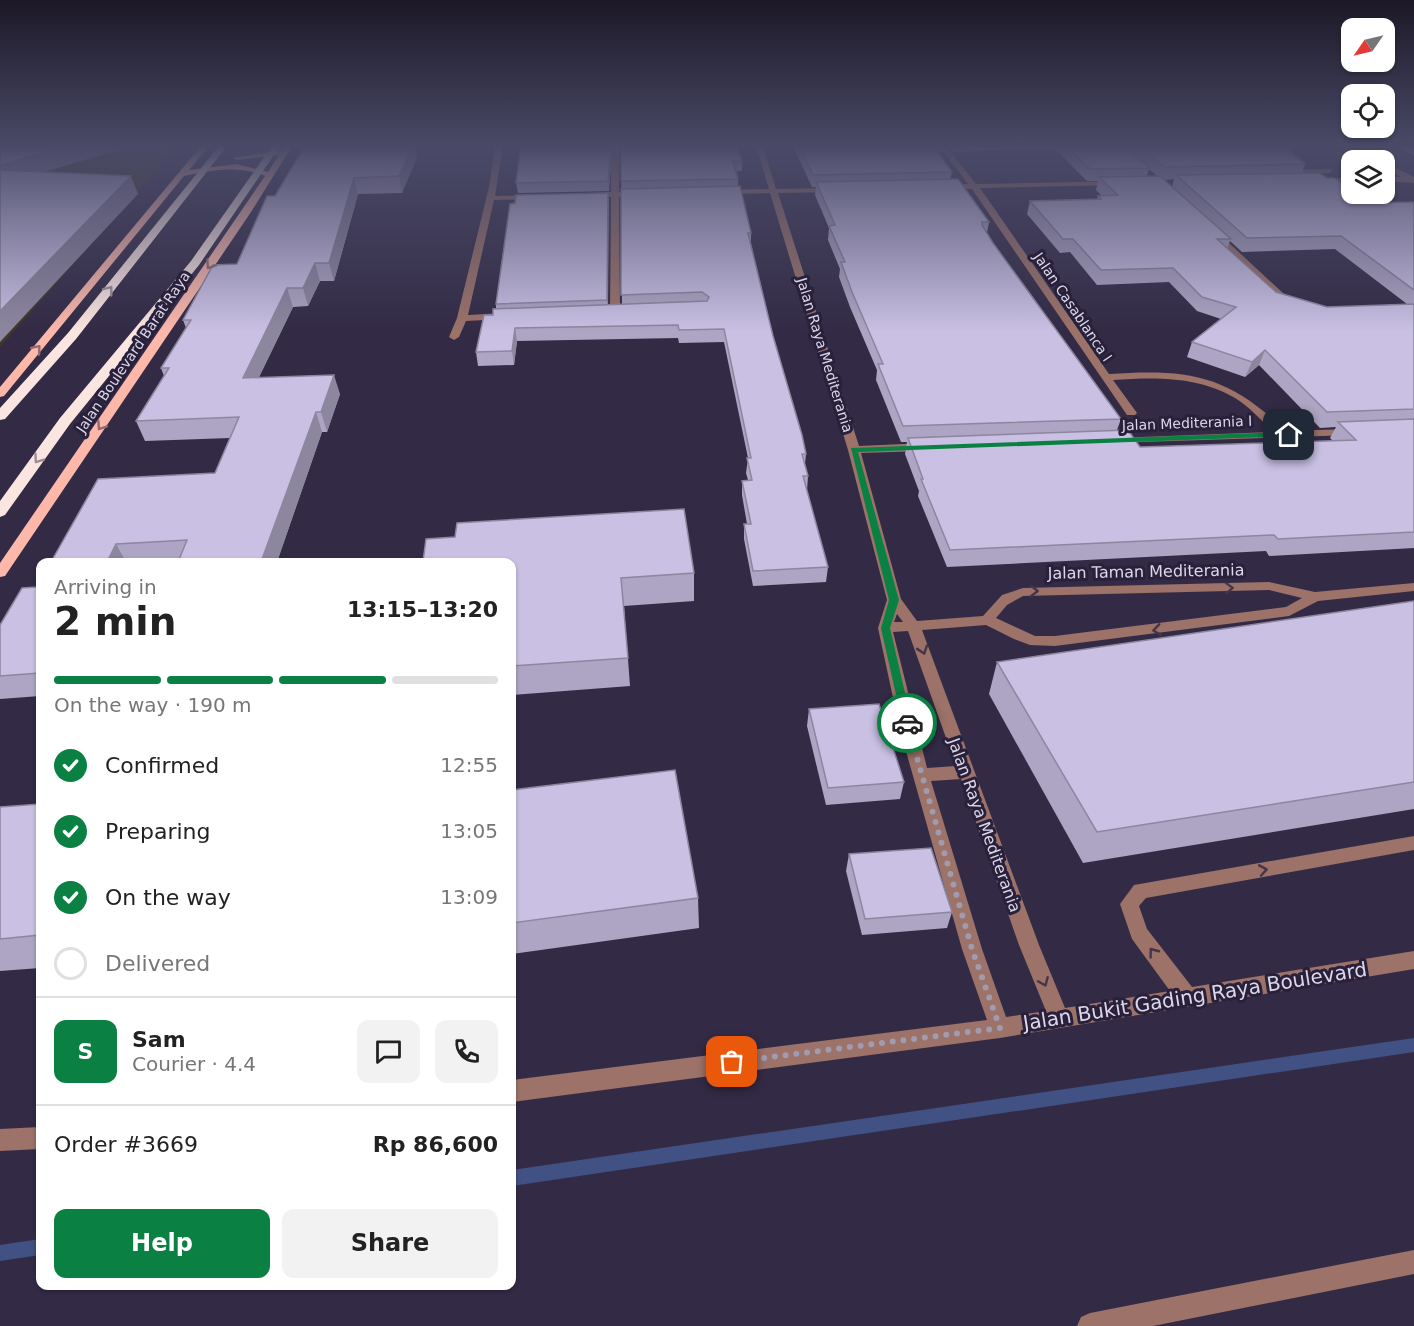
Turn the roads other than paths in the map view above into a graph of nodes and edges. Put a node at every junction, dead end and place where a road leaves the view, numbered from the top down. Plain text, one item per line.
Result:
1 (154, 208) edge
2 (174, 208) edge
3 (237, 208) edge
4 (247, 208) edge
5 (489, 208) edge
6 (614, 208) edge
7 (779, 208) edge
8 (989, 208) edge
9 (1202, 222) edge
10 (1304, 305) edge
11 (615, 312) junction
12 (626, 312) edge
13 (603, 313) edge
14 (521, 315) edge
15 (462, 318) junction
16 (454, 338) dead end
17 (1104, 376) junction
18 (0, 394) edge
19 (1131, 413) dead end
20 (0, 416) edge
21 (1277, 429) dead end
22 (1368, 431) edge
23 (1098, 441) edge
24 (935, 447) edge
25 (854, 450) junction
26 (0, 512) edge
27 (0, 573) edge
28 (1414, 588) edge
29 (1315, 597) junction
30 (894, 600) junction
31 (988, 620) junction
32 (915, 627) junction
33 (885, 628) junction
34 (966, 772) junction
35 (921, 775) junction
36 (1414, 843) edge
37 (1414, 960) edge
38 (1188, 998) junction
39 (1060, 1018) junction
40 (1000, 1028) junction
41 (516, 1090) edge
42 (36, 1138) edge
43 (0, 1140) edge
44 (1414, 1262) edge
45 (1090, 1326) edge

18 -> 1 main road
20 -> 2 highway
3 -> 26 highway
4 -> 27 main road, Jalan Boulevard Barat Raya
5 - 15 street
6 - 11 street
7 - 25 street, Jalan Raya Mediterania
8 - 17 street, Jalan Casablanca I
9 - 10 street
11 - 12 street
11 - 13 street
14 - 15 street
15 - 16 street
17 - 19 street, Jalan Casablanca I
17 - 21 street
22 - 23 street, Jalan Mediterania I
24 - 25 street
25 - 30 street, Jalan Raya Mediterania
28 - 29 street, Jalan Taman Mediterania
29 -> 31 street, Jalan Taman Mediterania
31 -> 29 street, Jalan Taman Mediterania
30 - 32 street, Jalan Raya Mediterania
30 - 33 street
31 - 32 street
32 - 33 street
32 -> 34 street, Jalan Raya Mediterania
33 - 35 street
34 - 35 street
34 -> 39 street, Jalan Raya Mediterania
35 - 40 street
38 -> 36 street
37 - 38 street, Jalan Bukit Gading Raya Boulevard
38 - 39 street, Jalan Bukit Gading Raya Boulevard
39 - 40 street, Jalan Bukit Gading Raya Boulevard
40 - 41 street, Jalan Bukit Gading Raya Boulevard
42 - 43 street
44 - 45 street

